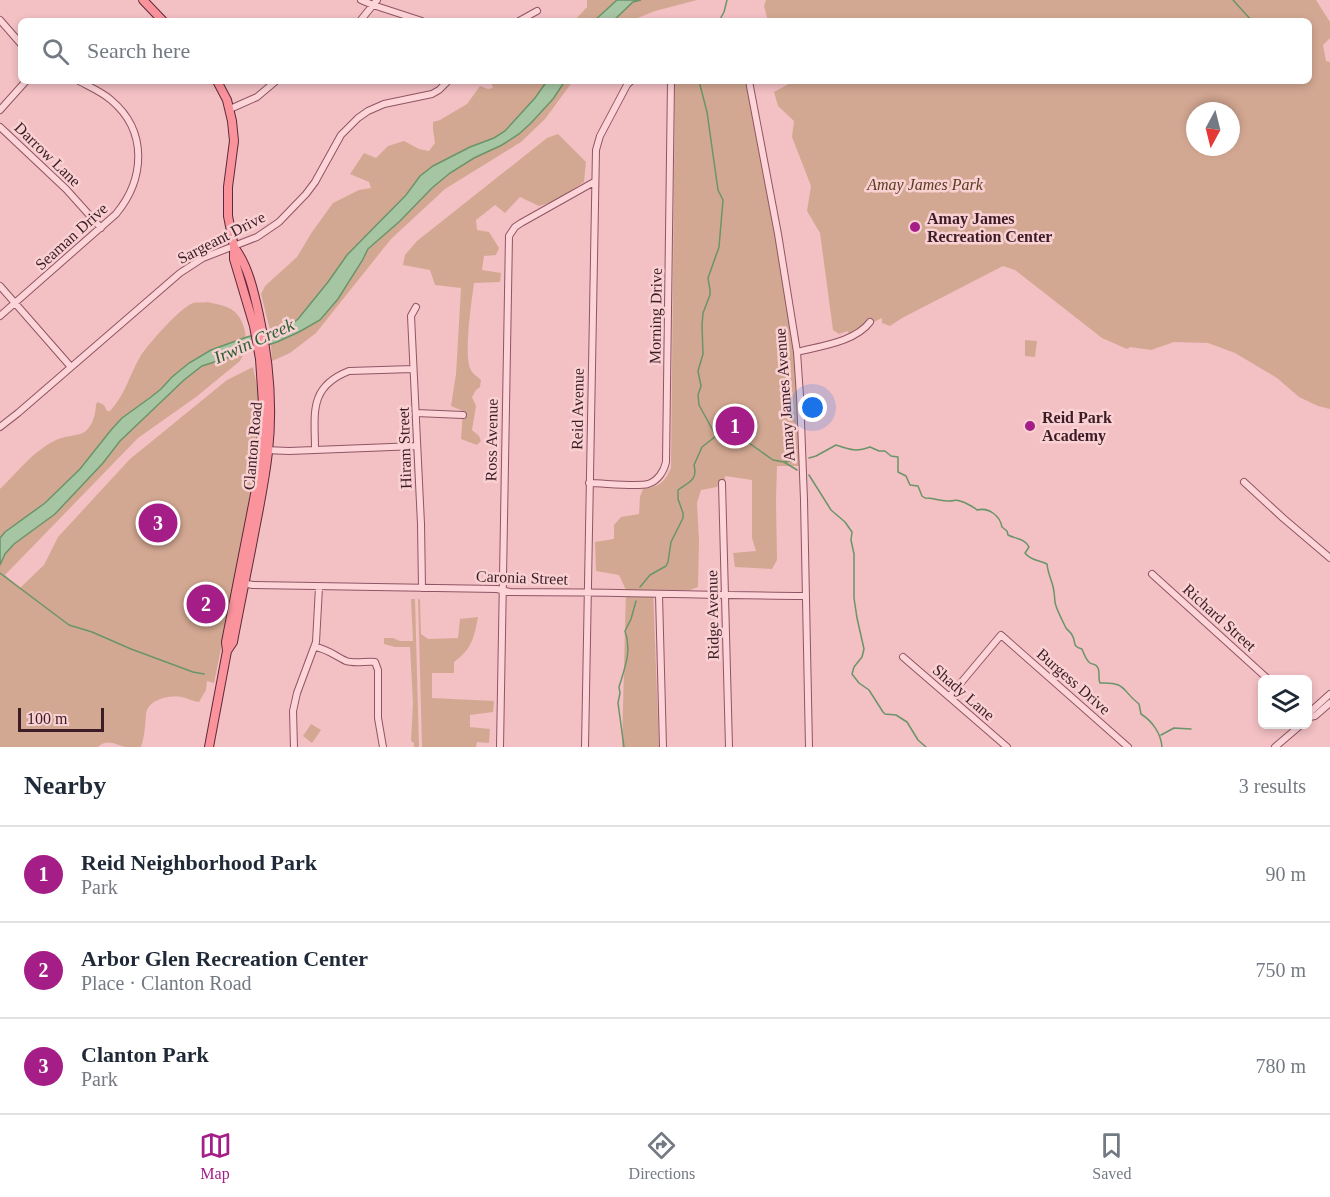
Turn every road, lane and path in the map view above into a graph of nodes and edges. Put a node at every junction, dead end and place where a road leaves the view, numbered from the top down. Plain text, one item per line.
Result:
1 (143, 0) edge
2 (361, 0) edge
3 (375, 3) edge
4 (537, 11) dead end
5 (160, 18) edge
6 (362, 18) edge
7 (414, 18) edge
8 (524, 18) edge
9 (0, 20) edge
10 (18, 41) edge
11 (23, 84) edge
12 (85, 84) edge
13 (219, 84) edge
14 (272, 84) edge
15 (446, 84) edge
16 (628, 84) edge
17 (671, 84) edge
18 (750, 84) edge
19 (230, 109) junction
20 (0, 110) edge
21 (0, 128) edge
22 (594, 182) junction
23 (101, 228) junction
24 (234, 247) junction
25 (0, 286) edge
26 (15, 303) junction
27 (416, 307) dead end
28 (0, 315) edge
29 (870, 322) dead end
30 (797, 352) junction
31 (71, 367) junction
32 (413, 369) junction
33 (416, 414) junction
34 (463, 415) dead end
35 (0, 427) edge
36 (417, 446) junction
37 (315, 449) junction
38 (265, 450) junction
39 (1244, 482) dead end
40 (589, 483) junction
41 (722, 483) dead end
42 (1330, 558) edge
43 (1152, 574) dead end
44 (241, 583) junction
45 (320, 587) junction
46 (422, 588) junction
47 (502, 590) junction
48 (587, 592) junction
49 (659, 595) junction
50 (724, 596) junction
51 (806, 596) junction
52 (315, 647) junction
53 (903, 657) dead end
54 (1263, 675) edge
55 (1330, 694) edge
56 (949, 697) junction
57 (1330, 703) edge
58 (1312, 710) edge
59 (1312, 716) edge
60 (1296, 729) edge
61 (209, 747) edge
62 (294, 747) edge
63 (383, 747) edge
64 (500, 747) edge
65 (585, 747) edge
66 (663, 747) edge
67 (729, 747) edge
68 (809, 747) edge
69 (1007, 747) edge
70 (1128, 747) edge
71 (1275, 747) edge

1 - 5 main road
2 - 3 street
3 - 6 street
3 - 7 street
4 - 8 street
9 - 10 street
11 - 20 street
12 - 23 street, Seaman Drive
13 - 19 main road, Clanton Road
14 - 19 street
15 - 24 street, Sargeant Drive
16 - 22 street, Reid Avenue
17 - 40 street, Morning Drive
18 - 30 street, Amay James Avenue
19 - 24 main road, Clanton Road
21 - 23 street, Darrow Lane
22 - 40 street, Reid Avenue
22 - 47 street, Ross Avenue
23 - 26 street, Seaman Drive
24 - 31 street, Sargeant Drive
24 - 38 main road, Clanton Road
25 - 26 street
26 - 28 street, Seaman Drive
26 - 31 street
27 - 32 street, Hiram Street
29 - 30 street
30 - 51 street, Amay James Avenue
31 - 35 street, Sargeant Drive
32 - 33 street, Hiram Street
32 - 37 street
33 - 34 street
33 - 36 street, Hiram Street
36 - 37 street
36 - 46 street, Hiram Street
37 - 38 street
38 - 44 main road, Clanton Road
39 - 42 street
40 - 48 street, Reid Avenue
41 - 50 street, Ridge Avenue
43 - 54 street, Richard Street
44 - 45 street, Caronia Street
44 - 61 main road, Clanton Road
45 - 46 street, Caronia Street
45 - 52 street
46 - 47 street, Caronia Street
47 - 48 street, Caronia Street
47 - 64 street, Ross Avenue
48 - 49 street, Caronia Street
48 - 65 street, Reid Avenue
49 - 50 street, Caronia Street
49 - 66 street
50 - 51 street, Caronia Street
50 - 67 street, Ridge Avenue
51 - 68 street, Amay James Avenue
52 - 62 street
52 - 63 street
53 - 56 street, Shady Lane
55 - 58 street
56 - 69 street, Shady Lane
56 - 70 street, Burgess Drive
57 - 59 street
60 - 71 street

